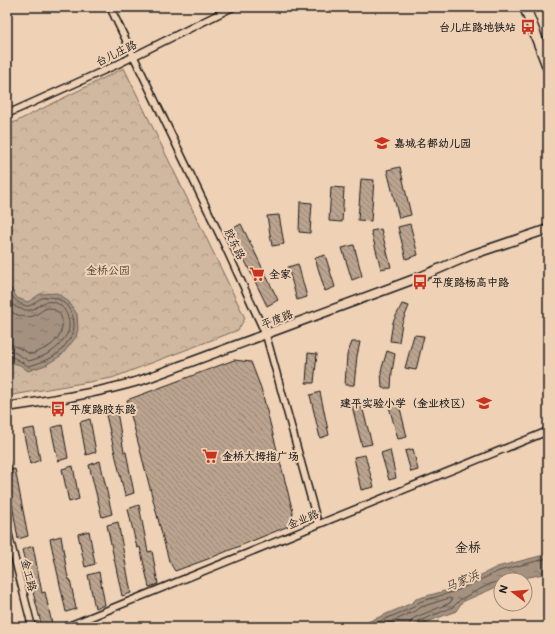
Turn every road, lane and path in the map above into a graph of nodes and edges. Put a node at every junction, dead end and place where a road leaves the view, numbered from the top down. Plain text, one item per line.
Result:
1 (110, 7) edge
2 (233, 7) edge
3 (525, 7) edge
4 (538, 9) edge
5 (548, 35) edge
6 (133, 56) junction
7 (548, 67) edge
8 (7, 114) edge
9 (548, 229) edge
10 (266, 334) junction
11 (7, 407) edge
12 (548, 431) edge
13 (318, 524) junction
14 (7, 528) edge
15 (32, 627) edge
16 (66, 627) edge

1 - 6 street, 胶东路
2 - 6 street, 台儿庄路
3 - 7 main road
4 - 5 main road
6 - 8 street, 台儿庄路
6 - 10 street, 胶东路
9 - 10 street, 平度路
10 - 11 street, 平度路
10 - 13 street, 胶东路
12 - 13 street, 金业路
13 - 16 street, 金业路
14 - 15 street, 金工路

